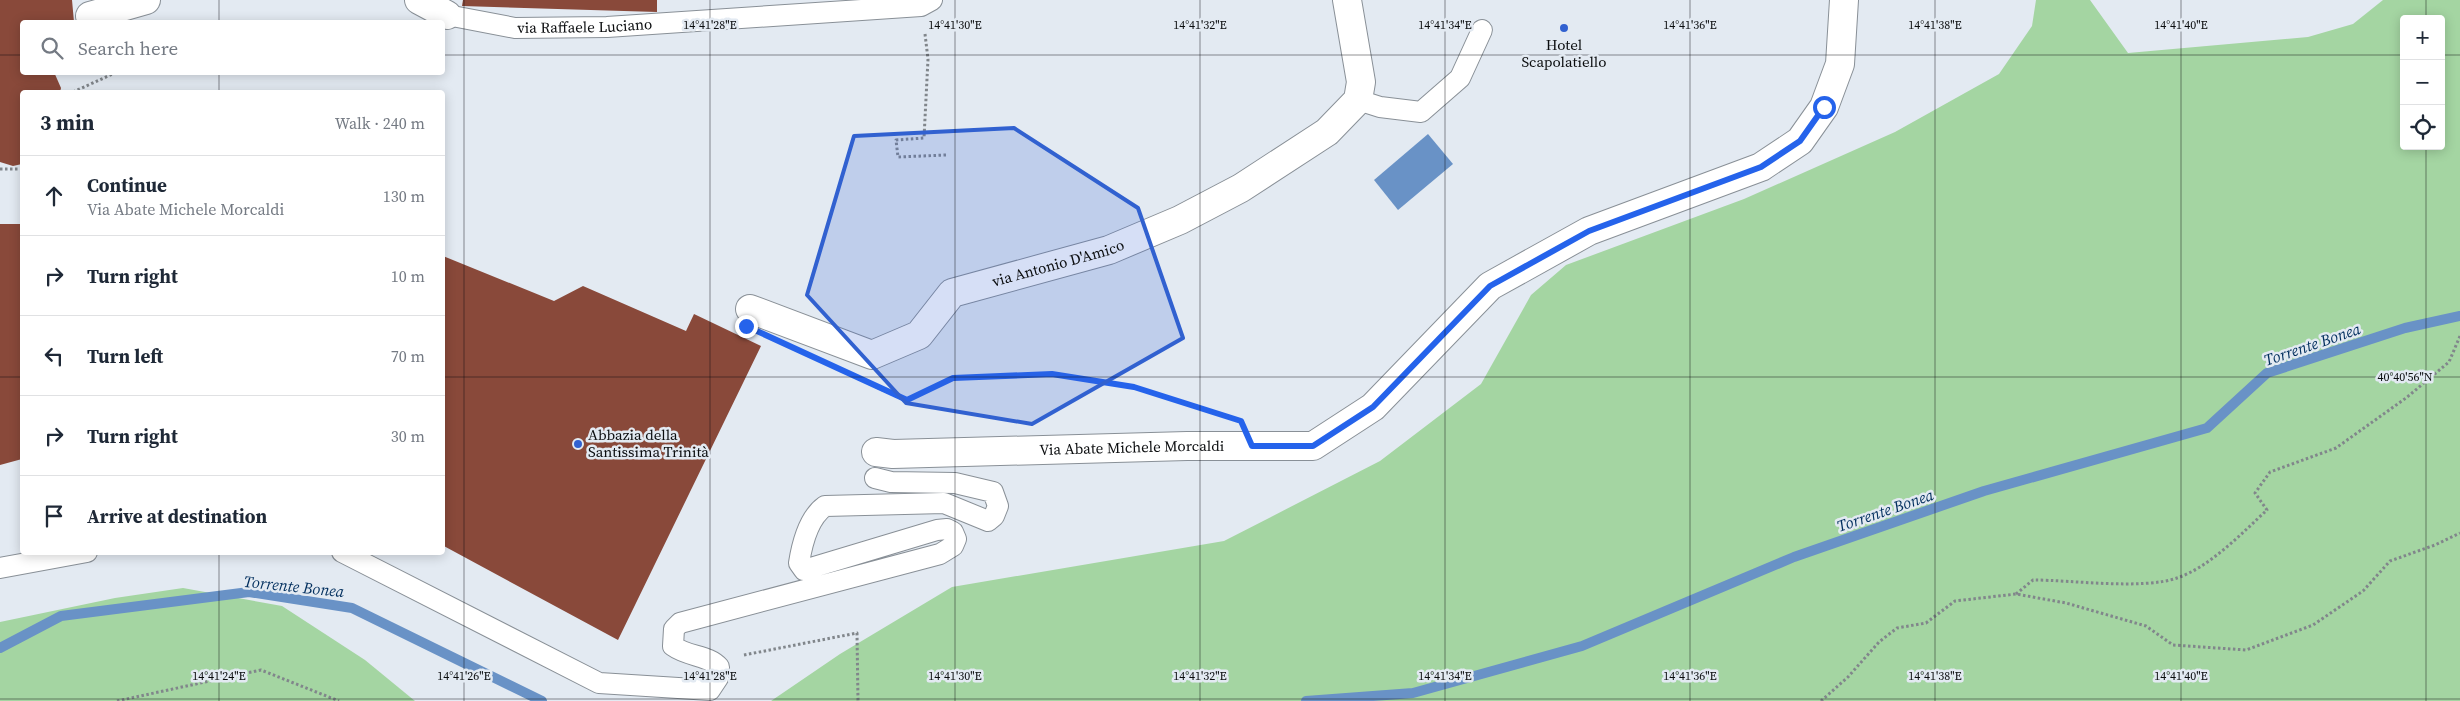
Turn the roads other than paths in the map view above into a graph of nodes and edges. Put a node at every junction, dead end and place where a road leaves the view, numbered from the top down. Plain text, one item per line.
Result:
1 (146, 0) edge
2 (1346, 0) edge
3 (1844, 0) edge
4 (927, 3) edge
5 (431, 5) edge
6 (90, 16) dead end
7 (1482, 30) dead end
8 (1358, 100) junction
9 (750, 309) dead end
10 (876, 465) joint
11 (71, 555) edge
12 (348, 555) edge
13 (0, 568) edge

1 - 6 street
2 - 8 street
3 - 10 street, Via Abate Michele Morcaldi
4 - 5 lane, via Raffaele Luciano
7 - 8 lane
8 - 9 street, via Antonio D'Amico
10 - 12 lane
11 - 13 lane

